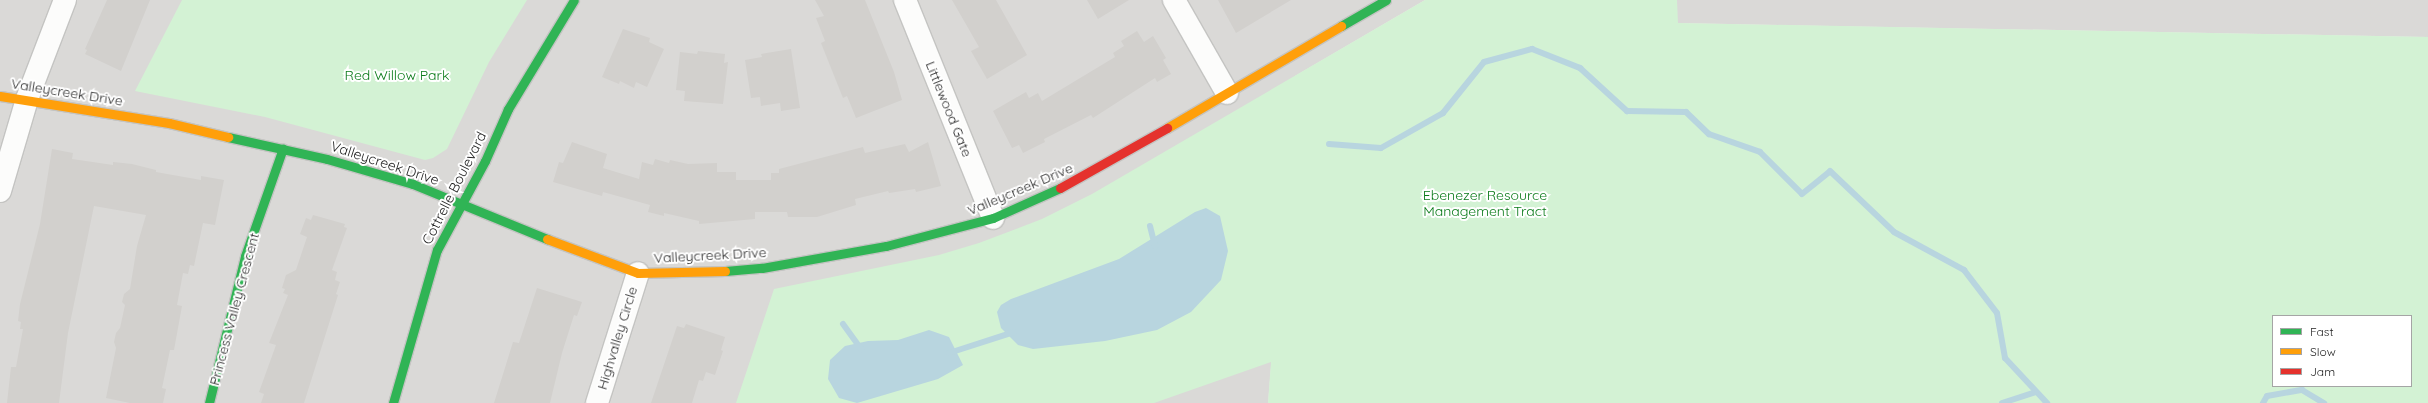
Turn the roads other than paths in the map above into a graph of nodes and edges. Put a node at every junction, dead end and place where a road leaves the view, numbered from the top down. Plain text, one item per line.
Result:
1 (65, 0) edge
2 (574, 0) edge
3 (905, 0) edge
4 (1174, 0) edge
5 (1386, 0) edge
6 (1227, 93) junction
7 (0, 96) edge
8 (27, 99) junction
9 (283, 148) junction
10 (0, 191) edge
11 (461, 205) junction
12 (993, 218) junction
13 (638, 273) junction
14 (209, 403) edge
15 (393, 403) edge
16 (596, 403) edge

1 - 8 street
2 - 11 street, Cottrelle Boulevard
3 - 12 street, Littlewood Gate
4 - 6 street
5 - 6 street, Valleycreek Drive
6 - 12 street, Valleycreek Drive
7 - 8 street, Valleycreek Drive
8 - 9 street, Valleycreek Drive
8 - 10 street
9 - 11 street, Valleycreek Drive
9 - 14 street, Princess Valley Crescent
11 - 13 street, Valleycreek Drive
11 - 15 street, Cottrelle Boulevard
12 - 13 street, Valleycreek Drive
13 - 16 street, Highvalley Circle

